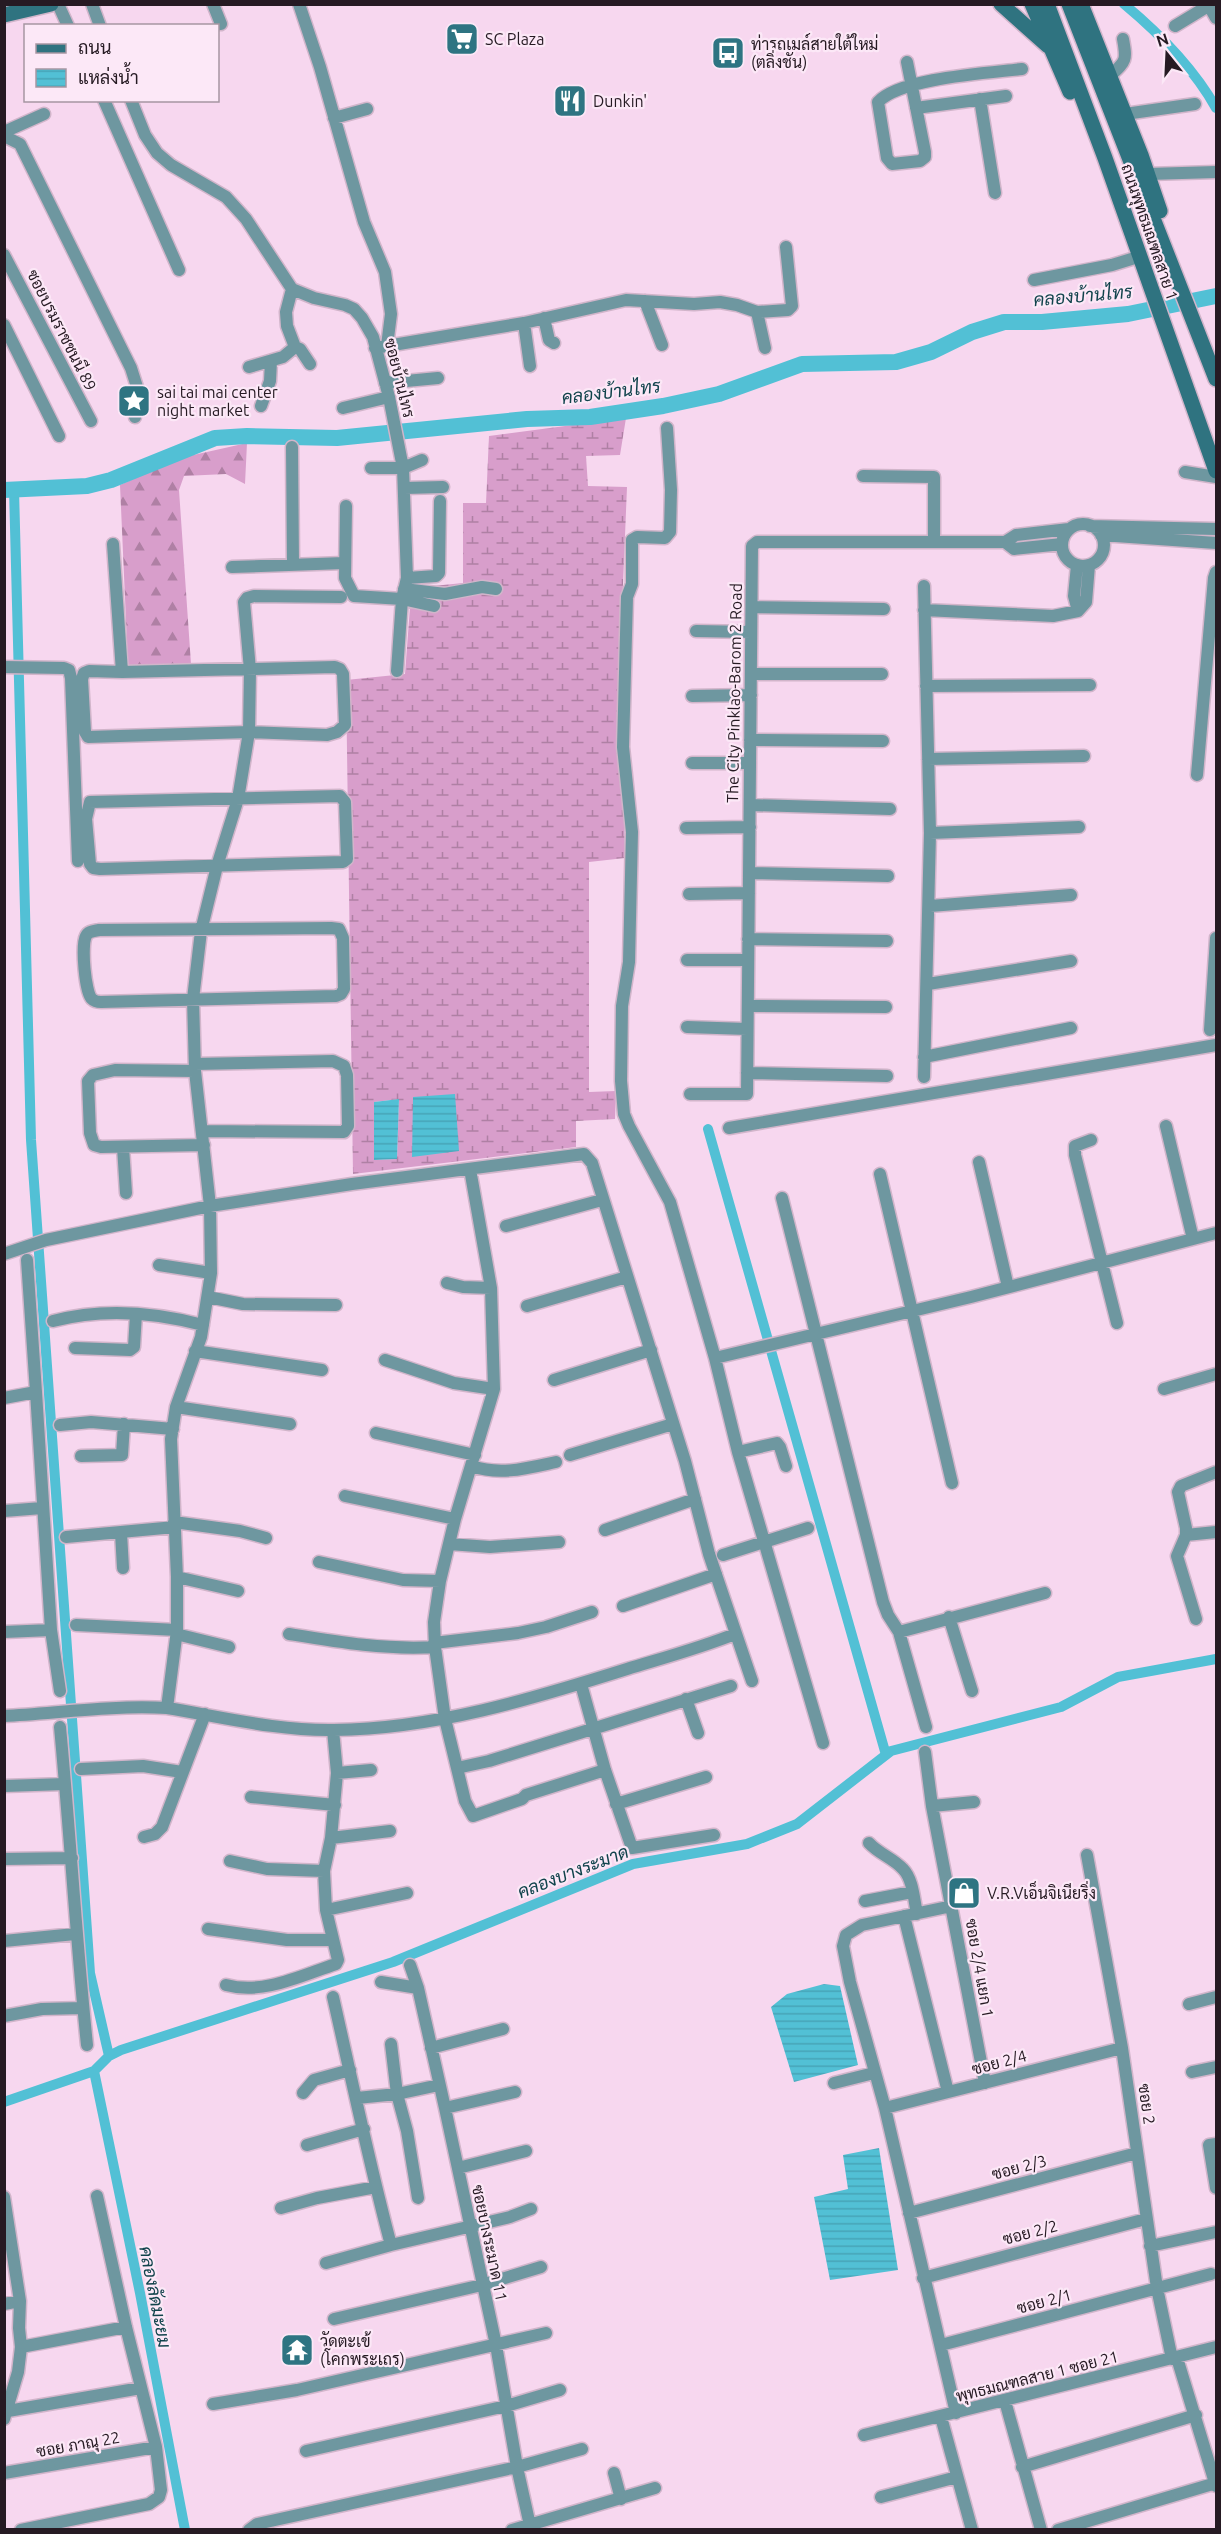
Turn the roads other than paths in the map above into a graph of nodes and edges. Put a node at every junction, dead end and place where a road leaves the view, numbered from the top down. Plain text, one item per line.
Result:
1 (51, 4) edge
2 (58, 4) edge
3 (92, 4) edge
4 (213, 4) edge
5 (299, 4) edge
6 (1001, 4) edge
7 (1032, 4) edge
8 (1047, 4) edge
9 (1069, 4) edge
10 (1081, 4) edge
11 (1208, 5) edge
12 (4, 15) edge
13 (1216, 18) edge
14 (67, 24) edge
15 (99, 24) edge
16 (221, 24) dead end
17 (1175, 26) dead end
18 (1123, 39) dead end
19 (1051, 48) junction
20 (907, 62) dead end
21 (1022, 69) dead end
22 (1110, 76) junction
23 (912, 84) junction
24 (1006, 96) dead end
25 (980, 99) junction
26 (105, 102) edge
27 (132, 102) edge
28 (1195, 104) dead end
29 (916, 108) junction
30 (367, 109) dead end
31 (44, 114) dead end
32 (334, 118) junction
33 (1120, 119) junction
34 (4, 134) edge
35 (1216, 172) edge
36 (1148, 174) junction
37 (994, 193) dead end
38 (1163, 241) junction
39 (786, 247) dead end
40 (4, 255) edge
41 (1138, 257) junction
42 (178, 270) dead end
43 (1034, 280) dead end
44 (292, 289) junction
45 (645, 301) junction
46 (757, 312) junction
47 (544, 318) junction
48 (524, 323) junction
49 (4, 325) edge
50 (554, 343) dead end
51 (662, 345) dead end
52 (295, 347) junction
53 (381, 347) junction
54 (765, 348) dead end
55 (271, 361) junction
56 (309, 364) dead end
57 (530, 366) dead end
58 (249, 367) dead end
59 (438, 378) dead end
60 (1216, 379) edge
61 (385, 383) junction
62 (389, 397) junction
63 (261, 406) dead end
64 (343, 408) dead end
65 (135, 417) dead end
66 (91, 421) dead end
67 (667, 428) dead end
68 (59, 436) dead end
69 (292, 447) dead end
70 (422, 460) dead end
71 (371, 468) dead end
72 (403, 468) junction
73 (1185, 471) dead end
74 (1216, 471) edge
75 (863, 476) dead end
76 (1216, 477) edge
77 (443, 487) dead end
78 (405, 488) junction
79 (440, 501) dead end
80 (346, 506) dead end
81 (1090, 525) junction
82 (1070, 529) junction
83 (1216, 529) edge
84 (1101, 535) junction
85 (934, 542) junction
86 (1005, 542) junction
87 (113, 543) dead end
88 (1216, 543) edge
89 (1062, 544) junction
90 (344, 562) junction
91 (293, 564) junction
92 (1083, 565) junction
93 (232, 567) dead end
94 (1216, 572) edge
95 (924, 586) dead end
96 (404, 588) junction
97 (496, 589) dead end
98 (341, 597) dead end
99 (434, 606) dead end
100 (752, 607) junction
101 (884, 609) dead end
102 (924, 610) junction
103 (696, 631) dead end
104 (752, 632) junction
105 (7, 667) edge
106 (250, 670) junction
107 (397, 671) dead end
108 (122, 672) junction
109 (751, 674) junction
110 (882, 674) dead end
111 (1090, 685) dead end
112 (926, 686) junction
113 (751, 695) junction
114 (692, 696) dead end
115 (249, 732) junction
116 (750, 740) junction
117 (883, 741) dead end
118 (1084, 756) dead end
119 (928, 759) junction
120 (692, 763) dead end
121 (750, 763) junction
122 (1197, 775) dead end
123 (238, 799) junction
124 (750, 805) junction
125 (890, 809) dead end
126 (750, 827) junction
127 (1079, 827) dead end
128 (686, 828) dead end
129 (930, 833) junction
130 (78, 861) dead end
131 (216, 866) junction
132 (749, 873) junction
133 (888, 876) dead end
134 (749, 893) junction
135 (689, 894) dead end
136 (1071, 895) dead end
137 (930, 906) junction
138 (201, 931) junction
139 (1216, 938) edge
140 (748, 939) junction
141 (887, 941) dead end
142 (687, 960) dead end
143 (748, 960) junction
144 (1071, 962) dead end
145 (928, 984) junction
146 (193, 999) junction
147 (748, 1006) junction
148 (886, 1007) dead end
149 (687, 1027) dead end
150 (1071, 1028) dead end
151 (747, 1029) junction
152 (1210, 1030) dead end
153 (1216, 1044) edge
154 (924, 1058) junction
155 (195, 1067) junction
156 (747, 1073) junction
157 (887, 1076) dead end
158 (924, 1077) dead end
159 (690, 1094) dead end
160 (1166, 1126) dead end
161 (729, 1128) dead end
162 (203, 1131) junction
163 (1091, 1140) dead end
164 (204, 1145) junction
165 (123, 1147) junction
166 (979, 1162) dead end
167 (470, 1169) junction
168 (880, 1174) dead end
169 (126, 1193) dead end
170 (782, 1198) dead end
171 (602, 1200) junction
172 (210, 1206) junction
173 (506, 1226) dead end
174 (1216, 1233) edge
175 (1193, 1239) junction
176 (4, 1254) edge
177 (27, 1260) dead end
178 (1100, 1263) junction
179 (159, 1265) dead end
180 (211, 1273) junction
181 (627, 1277) junction
182 (447, 1283) dead end
183 (1008, 1287) junction
184 (491, 1288) junction
185 (208, 1297) junction
186 (336, 1305) dead end
187 (527, 1306) dead end
188 (912, 1311) junction
189 (136, 1314) junction
190 (53, 1321) dead end
191 (1117, 1323) dead end
192 (203, 1325) junction
193 (817, 1334) junction
194 (75, 1348) dead end
195 (651, 1350) junction
196 (195, 1351) junction
197 (715, 1358) junction
198 (385, 1360) dead end
199 (322, 1370) dead end
200 (1216, 1374) edge
201 (554, 1380) dead end
202 (494, 1389) junction
203 (1164, 1389) dead end
204 (36, 1392) junction
205 (4, 1398) edge
206 (176, 1407) junction
207 (124, 1424) junction
208 (290, 1424) dead end
209 (674, 1424) junction
210 (60, 1425) dead end
211 (173, 1429) junction
212 (376, 1433) dead end
213 (738, 1452) junction
214 (570, 1455) dead end
215 (81, 1456) dead end
216 (474, 1460) junction
217 (556, 1462) dead end
218 (786, 1466) dead end
219 (1216, 1472) edge
220 (952, 1483) dead end
221 (345, 1496) dead end
222 (695, 1499) junction
223 (42, 1508) junction
224 (4, 1511) edge
225 (455, 1519) junction
226 (175, 1524) junction
227 (808, 1528) dead end
228 (605, 1530) dead end
229 (1216, 1532) edge
230 (121, 1533) junction
231 (1186, 1535) junction
232 (66, 1537) dead end
233 (266, 1538) dead end
234 (559, 1542) dead end
235 (764, 1542) junction
236 (449, 1544) junction
237 (723, 1555) dead end
238 (318, 1562) dead end
239 (123, 1568) dead end
240 (716, 1574) junction
241 (177, 1577) junction
242 (440, 1581) junction
243 (238, 1591) dead end
244 (1045, 1593) dead end
245 (623, 1606) dead end
246 (592, 1612) dead end
247 (949, 1617) junction
248 (1196, 1619) dead end
249 (75, 1625) dead end
250 (51, 1630) junction
251 (4, 1632) edge
252 (176, 1632) junction
253 (899, 1632) junction
254 (289, 1634) dead end
255 (735, 1634) junction
256 (435, 1645) junction
257 (228, 1647) dead end
258 (752, 1681) dead end
259 (581, 1684) junction
260 (732, 1686) dead end
261 (972, 1690) dead end
262 (60, 1691) dead end
263 (686, 1699) junction
264 (167, 1708) junction
265 (205, 1714) junction
266 (4, 1716) edge
267 (445, 1719) junction
268 (60, 1727) dead end
269 (926, 1727) dead end
270 (592, 1728) junction
271 (333, 1730) junction
272 (698, 1733) dead end
273 (823, 1743) dead end
274 (925, 1752) dead end
275 (458, 1768) junction
276 (81, 1769) dead end
277 (371, 1770) dead end
278 (605, 1770) junction
279 (182, 1772) junction
280 (337, 1773) junction
281 (706, 1777) dead end
282 (65, 1784) junction
283 (4, 1786) edge
284 (251, 1797) dead end
285 (974, 1802) dead end
286 (616, 1804) junction
287 (335, 1805) junction
288 (932, 1806) junction
289 (390, 1831) dead end
290 (714, 1835) dead end
291 (144, 1837) dead end
292 (331, 1838) junction
293 (869, 1843) dead end
294 (1087, 1855) dead end
295 (72, 1858) junction
296 (4, 1859) edge
297 (230, 1861) dead end
298 (324, 1871) junction
299 (912, 1892) junction
300 (407, 1893) dead end
301 (865, 1901) dead end
302 (952, 1906) junction
303 (326, 1910) junction
304 (911, 1915) junction
305 (208, 1929) dead end
306 (75, 1934) junction
307 (333, 1940) junction
308 (4, 1941) edge
309 (410, 1965) dead end
310 (381, 1982) dead end
311 (226, 1985) dead end
312 (418, 1988) junction
313 (333, 1997) dead end
314 (1216, 1997) edge
315 (1189, 2004) dead end
316 (83, 2008) junction
317 (4, 2016) edge
318 (503, 2029) dead end
319 (391, 2043) dead end
320 (87, 2044) dead end
321 (431, 2048) junction
322 (1122, 2048) junction
323 (1216, 2067) edge
324 (350, 2070) junction
325 (1192, 2072) dead end
326 (874, 2073) junction
327 (834, 2083) dead end
328 (985, 2083) junction
329 (439, 2085) junction
330 (515, 2092) dead end
331 (948, 2092) junction
332 (303, 2093) dead end
333 (397, 2094) junction
334 (357, 2098) junction
335 (445, 2108) junction
336 (885, 2108) junction
337 (364, 2129) junction
338 (1216, 2144) edge
339 (307, 2145) dead end
340 (526, 2151) dead end
341 (1137, 2153) junction
342 (458, 2168) junction
343 (376, 2187) junction
344 (1216, 2188) edge
345 (97, 2196) dead end
346 (4, 2197) edge
347 (418, 2198) dead end
348 (281, 2208) dead end
349 (531, 2209) dead end
350 (909, 2213) junction
351 (1146, 2218) junction
352 (469, 2227) junction
353 (1216, 2232) edge
354 (391, 2245) junction
355 (1150, 2246) junction
356 (326, 2263) dead end
357 (541, 2267) dead end
358 (1211, 2274) dead end
359 (923, 2278) junction
360 (482, 2284) junction
361 (1157, 2288) junction
362 (20, 2301) junction
363 (4, 2304) edge
364 (334, 2319) dead end
365 (126, 2327) junction
366 (546, 2333) dead end
367 (496, 2345) junction
368 (941, 2345) junction
369 (21, 2347) junction
370 (1216, 2347) edge
371 (1174, 2358) junction
372 (141, 2388) junction
373 (560, 2390) dead end
374 (1005, 2401) junction
375 (213, 2403) dead end
376 (506, 2406) junction
377 (956, 2413) junction
378 (6, 2415) edge
379 (1196, 2415) junction
380 (941, 2418) junction
381 (864, 2435) dead end
382 (156, 2447) junction
383 (582, 2449) dead end
384 (306, 2451) dead end
385 (517, 2467) junction
386 (1022, 2467) junction
387 (4, 2473) edge
388 (614, 2473) dead end
389 (957, 2477) junction
390 (1216, 2485) edge
391 (655, 2488) dead end
392 (881, 2497) dead end
393 (621, 2499) junction
394 (530, 2527) edge
395 (44, 2528) edge
396 (21, 2529) edge
397 (249, 2529) edge
398 (513, 2529) edge
399 (972, 2529) edge
400 (1041, 2529) edge
401 (1058, 2529) edge

1 - 12 main road
2 - 14 street
3 - 15 street
4 - 16 street
5 - 32 street
6 - 19 main road
7 - 19 main road
8 - 41 main road, ถนนพุทธมณฑลสาย 1
9 - 33 main road, ถนนพุทธมณฑลสาย 1
10 - 22 main road
11 - 13 street
11 - 17 street
18 - 22 street
19 - 41 main road
20 - 23 street
21 - 23 street
22 - 33 main road
23 - 29 street
23 - 29 street
24 - 25 street
25 - 29 street
25 - 37 street
26 - 42 street
27 - 44 street
28 - 33 street
30 - 32 street
31 - 34 street
32 - 53 street
33 - 36 main road
33 - 38 main road, ถนนพุทธมณฑลสาย 1
34 - 65 street
35 - 36 street
36 - 38 main road
38 - 60 main road, ถนนพุทธมณฑลสาย 1
39 - 46 street
40 - 66 street, ซอยบรมราชชนนี 89
41 - 43 street
41 - 74 main road, ถนนพุทธมณฑลสาย 1
44 - 52 street
44 - 53 street, ซอยบ้านไทร
45 - 46 street
45 - 47 street
45 - 51 street
46 - 54 street
47 - 48 street
47 - 50 street
48 - 53 street
48 - 57 street
49 - 68 street
52 - 55 street
52 - 56 street
53 - 61 street, ซอยบ้านไทร
55 - 58 street
55 - 63 street
59 - 61 street
61 - 62 street, ซอยบ้านไทร
62 - 64 street
62 - 72 street, ซอยบ้านไทร
67 - 197 street
69 - 91 street
70 - 72 street
71 - 72 street
72 - 78 street, ซอยบ้านไทร
73 - 76 street
75 - 85 street
77 - 78 street
78 - 96 street, ซอยบ้านไทร
79 - 96 street
80 - 90 street
81 - 82 street
81 - 83 street
81 - 84 street
82 - 86 street
82 - 89 street
84 - 88 street
84 - 92 street
85 - 86 street, The City Pinklao-Barom 2 Road
85 - 100 street, The City Pinklao-Barom 2 Road
86 - 89 street
87 - 108 street
89 - 92 street
90 - 91 street
90 - 96 street
91 - 93 street
92 - 102 street
94 - 122 street
95 - 102 street
96 - 97 street
96 - 99 street
96 - 107 street, ซอยบ้านไทร
98 - 106 street
100 - 101 street
100 - 104 street, The City Pinklao-Barom 2 Road
102 - 112 street
103 - 104 street
104 - 109 street, The City Pinklao-Barom 2 Road
105 - 130 street
106 - 108 street
106 - 115 street
106 - 115 street
108 - 115 street
109 - 110 street
109 - 113 street, The City Pinklao-Barom 2 Road
111 - 112 street
112 - 119 street
113 - 114 street
113 - 116 street, The City Pinklao-Barom 2 Road
115 - 123 street
116 - 117 street
116 - 121 street, The City Pinklao-Barom 2 Road
118 - 119 street
119 - 129 street
120 - 121 street
121 - 124 street, The City Pinklao-Barom 2 Road
123 - 131 street
123 - 131 street
123 - 131 street
124 - 125 street
124 - 126 street, The City Pinklao-Barom 2 Road
126 - 128 street
126 - 132 street, The City Pinklao-Barom 2 Road
127 - 129 street
129 - 137 street
131 - 138 street
132 - 133 street
132 - 134 street, The City Pinklao-Barom 2 Road
134 - 135 street
134 - 140 street, The City Pinklao-Barom 2 Road
136 - 137 street
137 - 145 street
138 - 146 street
138 - 146 street
138 - 146 street
139 - 152 street
140 - 141 street
140 - 143 street, The City Pinklao-Barom 2 Road
142 - 143 street
143 - 147 street, The City Pinklao-Barom 2 Road
144 - 145 street
145 - 154 street
146 - 155 street
147 - 148 street
147 - 151 street, The City Pinklao-Barom 2 Road
149 - 151 street
150 - 154 street
151 - 156 street, The City Pinklao-Barom 2 Road
153 - 161 street
154 - 158 street
155 - 162 street
155 - 162 street
155 - 165 street
156 - 157 street
156 - 159 street, The City Pinklao-Barom 2 Road
160 - 175 street
162 - 164 street
163 - 178 street
164 - 165 street
164 - 172 street
165 - 169 street
166 - 183 street
167 - 171 street
167 - 172 street
167 - 184 street
168 - 188 street
170 - 193 street
171 - 173 street
171 - 181 street
172 - 176 street
172 - 180 street
174 - 175 street
175 - 178 street
177 - 204 street
178 - 183 street
178 - 191 street
179 - 180 street
180 - 185 street
181 - 187 street
181 - 195 street
182 - 184 street
183 - 188 street
184 - 202 street
185 - 186 street
185 - 192 street
188 - 193 street
188 - 220 street
189 - 190 street
189 - 192 street
189 - 194 street
192 - 196 street
193 - 197 street
193 - 253 street
195 - 201 street
195 - 209 street
196 - 199 street
196 - 206 street
197 - 213 street
198 - 202 street
200 - 203 street
202 - 216 street
204 - 205 street
204 - 223 street
206 - 208 street
206 - 211 street
207 - 210 street
207 - 211 street
207 - 215 street
209 - 214 street
209 - 222 street
211 - 226 street
212 - 216 street
213 - 218 street
213 - 235 street
216 - 217 street
216 - 225 street
219 - 231 street
221 - 225 street
222 - 228 street
222 - 240 street
223 - 224 street
223 - 250 street
225 - 236 street
226 - 230 street
226 - 233 street
226 - 241 street
227 - 235 street
229 - 231 street
230 - 232 street
230 - 239 street
231 - 248 street
234 - 236 street
235 - 237 street
235 - 273 street
236 - 242 street
238 - 242 street
240 - 245 street
240 - 255 street
241 - 243 street
241 - 252 street
242 - 256 street
244 - 247 street
246 - 256 street
247 - 253 street
247 - 261 street
249 - 252 street
250 - 251 street
250 - 262 street
252 - 257 street
252 - 264 street
253 - 269 street
254 - 256 street
255 - 258 street
255 - 259 street
256 - 267 street
259 - 267 street
259 - 270 street
260 - 263 street
263 - 270 street
263 - 272 street
264 - 265 street
264 - 266 street
265 - 271 street
265 - 279 street
267 - 271 street
267 - 275 street
268 - 282 street
270 - 275 street
270 - 278 street
271 - 280 street
274 - 288 street, ซอย 2/4 แยก 1
275 - 278 street
276 - 279 street
277 - 280 street
278 - 286 street
279 - 291 street
280 - 287 street
281 - 286 street
282 - 283 street
282 - 295 street
284 - 287 street
285 - 288 street
286 - 290 street
287 - 292 street
288 - 302 street, ซอย 2/4 แยก 1
289 - 292 street
292 - 298 street
293 - 299 street
294 - 322 street, ซอย 2
295 - 296 street
295 - 306 street
297 - 298 street
298 - 303 street
299 - 301 street
299 - 304 street
300 - 303 street
302 - 304 street
302 - 328 street, ซอย 2/4 แยก 1
303 - 307 street
304 - 326 street
304 - 331 street
305 - 307 street
306 - 308 street
306 - 316 street
307 - 311 street
309 - 312 street, ซอยบางระมาด 11
310 - 312 street
312 - 321 street, ซอยบางระมาด 11
313 - 324 street
314 - 315 street
316 - 317 street
316 - 320 street
318 - 321 street
319 - 333 street
321 - 329 street, ซอยบางระมาด 11
322 - 328 street, ซอย 2/4
322 - 341 street, ซอย 2
323 - 325 street
324 - 332 street
324 - 334 street
326 - 327 street
326 - 336 street
328 - 331 street, ซอย 2/4
329 - 333 street
329 - 335 street, ซอยบางระมาด 11
330 - 335 street
331 - 336 street, ซอย 2/4
333 - 334 street
333 - 347 street
334 - 337 street
335 - 342 street, ซอยบางระมาด 11
336 - 350 street
337 - 339 street
337 - 343 street
338 - 344 street
340 - 342 street
341 - 350 street, ซอย 2/3
341 - 351 street, ซอย 2
342 - 352 street, ซอยบางระมาด 11
343 - 348 street
343 - 354 street
345 - 365 street
346 - 362 street
349 - 352 street
350 - 359 street
351 - 355 street, ซอย 2
351 - 359 street, ซอย 2/2
352 - 354 street
352 - 360 street, ซอยบางระมาด 11
353 - 355 street
354 - 356 street
355 - 361 street, ซอย 2
357 - 360 street
358 - 361 street, ซอย 2/1
359 - 368 street
360 - 364 street
360 - 367 street, ซอยบางระมาด 11
361 - 368 street, ซอย 2/1
361 - 371 street, ซอย 2
362 - 363 street
362 - 369 street
365 - 369 street
365 - 372 street
366 - 367 street
367 - 375 street
367 - 376 street, ซอยบางระมาด 11
368 - 377 street
369 - 378 street
370 - 371 street, พุทธมณฑลสาย 1 ซอย 21
371 - 374 street, พุทธมณฑลสาย 1 ซอย 21
371 - 379 street, ซอย 2
372 - 378 street
372 - 382 street
373 - 376 street
374 - 377 street, พุทธมณฑลสาย 1 ซอย 21
374 - 386 street
376 - 384 street
376 - 385 street, ซอยบางระมาด 11
377 - 380 street, พุทธมณฑลสาย 1 ซอย 21
379 - 386 street
379 - 390 street, ซอย 2
380 - 381 street, พุทธมณฑลสาย 1 ซอย 21
380 - 389 street
382 - 387 street, ซอย ภาณุ 22
382 - 395 street
383 - 385 street
385 - 394 street, ซอยบางระมาด 11
385 - 397 street
386 - 400 street
388 - 393 street
389 - 392 street
389 - 399 street
390 - 401 street
391 - 393 street
393 - 394 street
394 - 398 street
395 - 396 street

